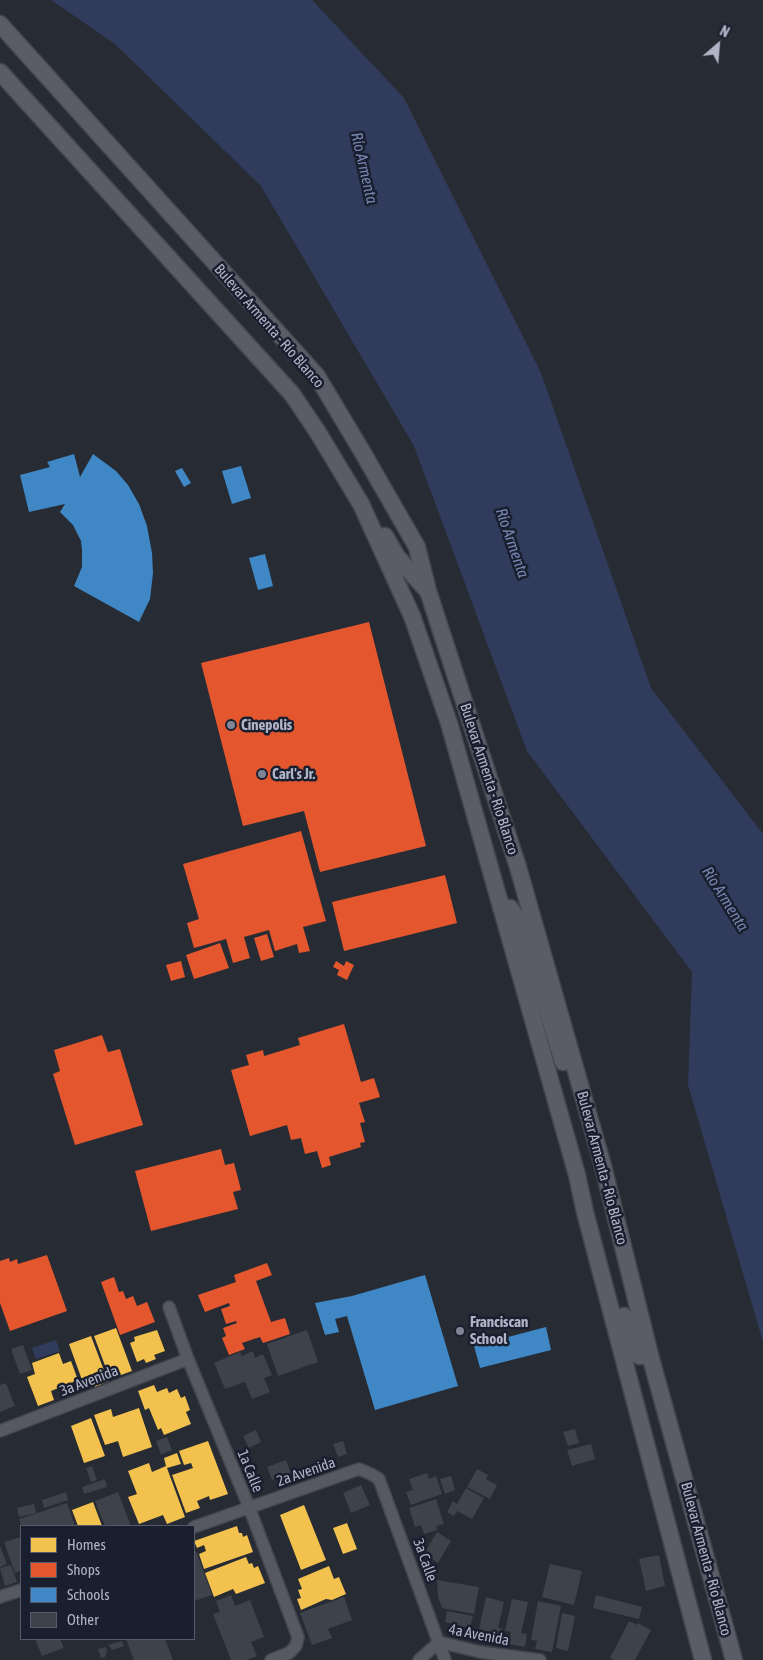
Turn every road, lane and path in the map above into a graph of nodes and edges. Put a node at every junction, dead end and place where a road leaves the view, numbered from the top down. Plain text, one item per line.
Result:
1 (0, 24) edge
2 (0, 72) edge
3 (328, 449) junction
4 (428, 591) junction
5 (501, 908) junction
6 (578, 1077) junction
7 (598, 1260) junction
8 (170, 1307) dead end
9 (650, 1355) junction
10 (188, 1359) junction
11 (0, 1431) edge
12 (371, 1474) joint
13 (249, 1507) junction
14 (195, 1527) edge
15 (20, 1590) edge
16 (0, 1597) edge
17 (439, 1642) junction
18 (271, 1660) edge
19 (419, 1660) edge
20 (445, 1660) edge
21 (540, 1660) edge
22 (703, 1660) edge
23 (734, 1660) edge

1 - 4 main road, Bulevar Armenta - Río Blanco
2 - 3 main road, Bulevar Armenta - Río Blanco
3 - 4 main road
3 - 5 main road, Bulevar Armenta - Río Blanco
4 - 6 main road, Bulevar Armenta - Río Blanco
5 - 6 main road
5 - 7 main road, Bulevar Armenta - Río Blanco
6 - 9 main road, Bulevar Armenta - Río Blanco
7 - 9 main road
7 - 22 main road, Bulevar Armenta - Río Blanco
8 - 10 street, 1a Calle
9 - 23 main road, Bulevar Armenta - Río Blanco
10 - 11 street, 3a Avenida
10 - 13 street, 1a Calle
12 - 13 street, 2a Avenida
12 - 17 street, 3a Calle
13 - 14 street, 2a Avenida
13 - 18 street, 1a Calle
15 - 16 street
17 - 19 street, 4a Avenida
17 - 20 street, 3a Calle
17 - 21 street, 4a Avenida

